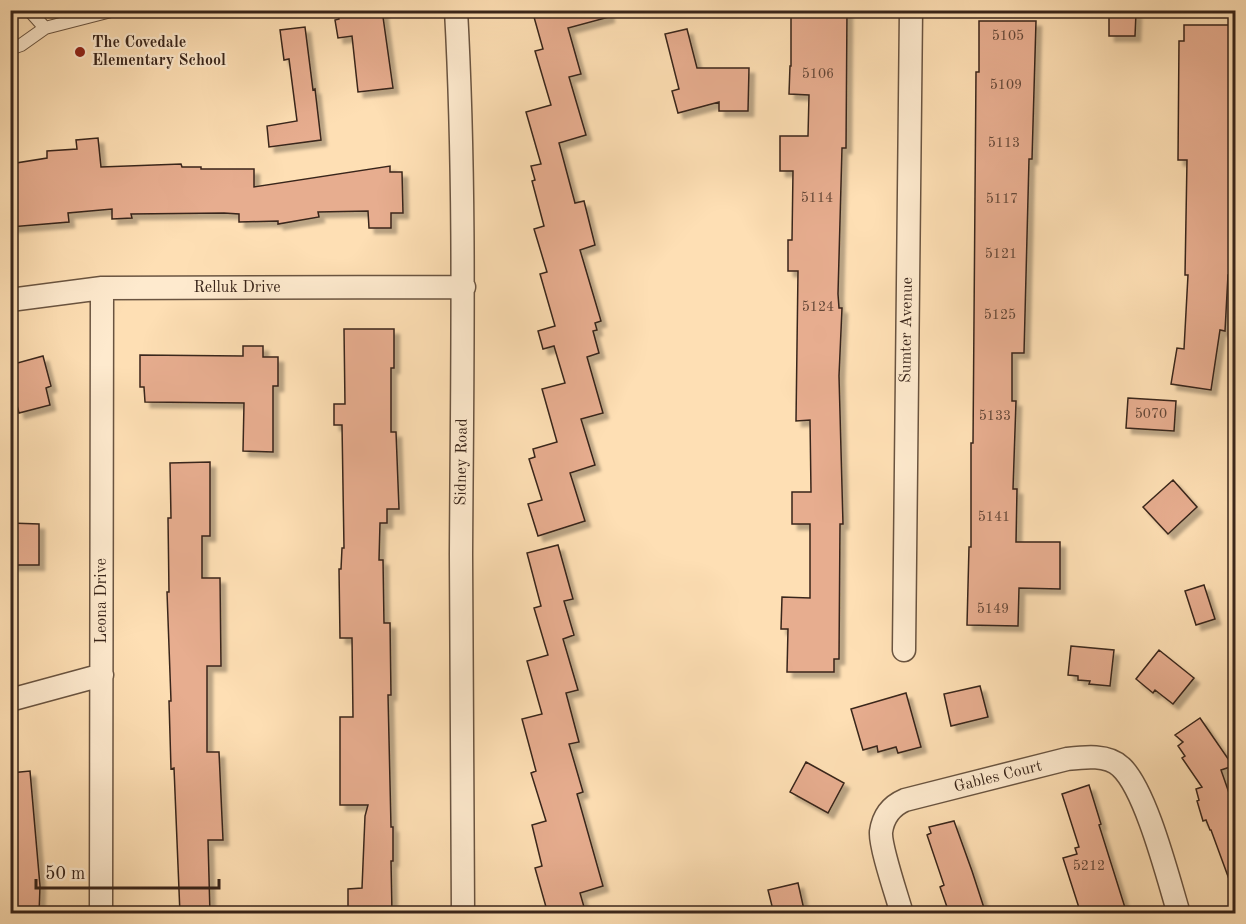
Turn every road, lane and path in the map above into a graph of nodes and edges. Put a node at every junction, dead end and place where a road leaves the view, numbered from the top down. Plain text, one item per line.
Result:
1 (29, 10) edge
2 (115, 10) edge
3 (456, 10) edge
4 (911, 10) edge
5 (45, 28) junction
6 (10, 49) edge
7 (464, 287) junction
8 (102, 288) junction
9 (10, 300) edge
10 (904, 650) dead end
11 (102, 675) junction
12 (10, 700) edge
13 (101, 914) edge
14 (463, 914) edge
15 (902, 914) edge
16 (1179, 914) edge

1 - 5 lane
2 - 5 lane
3 - 7 street, Sidney Road
4 - 10 street, Sumter Avenue
5 - 6 lane
7 - 8 street, Relluk Drive
7 - 14 street, Sidney Road
8 - 9 street, Relluk Drive
8 - 11 street, Leona Drive
11 - 12 street
11 - 13 street, Leona Drive
15 - 16 street, Gables Court

